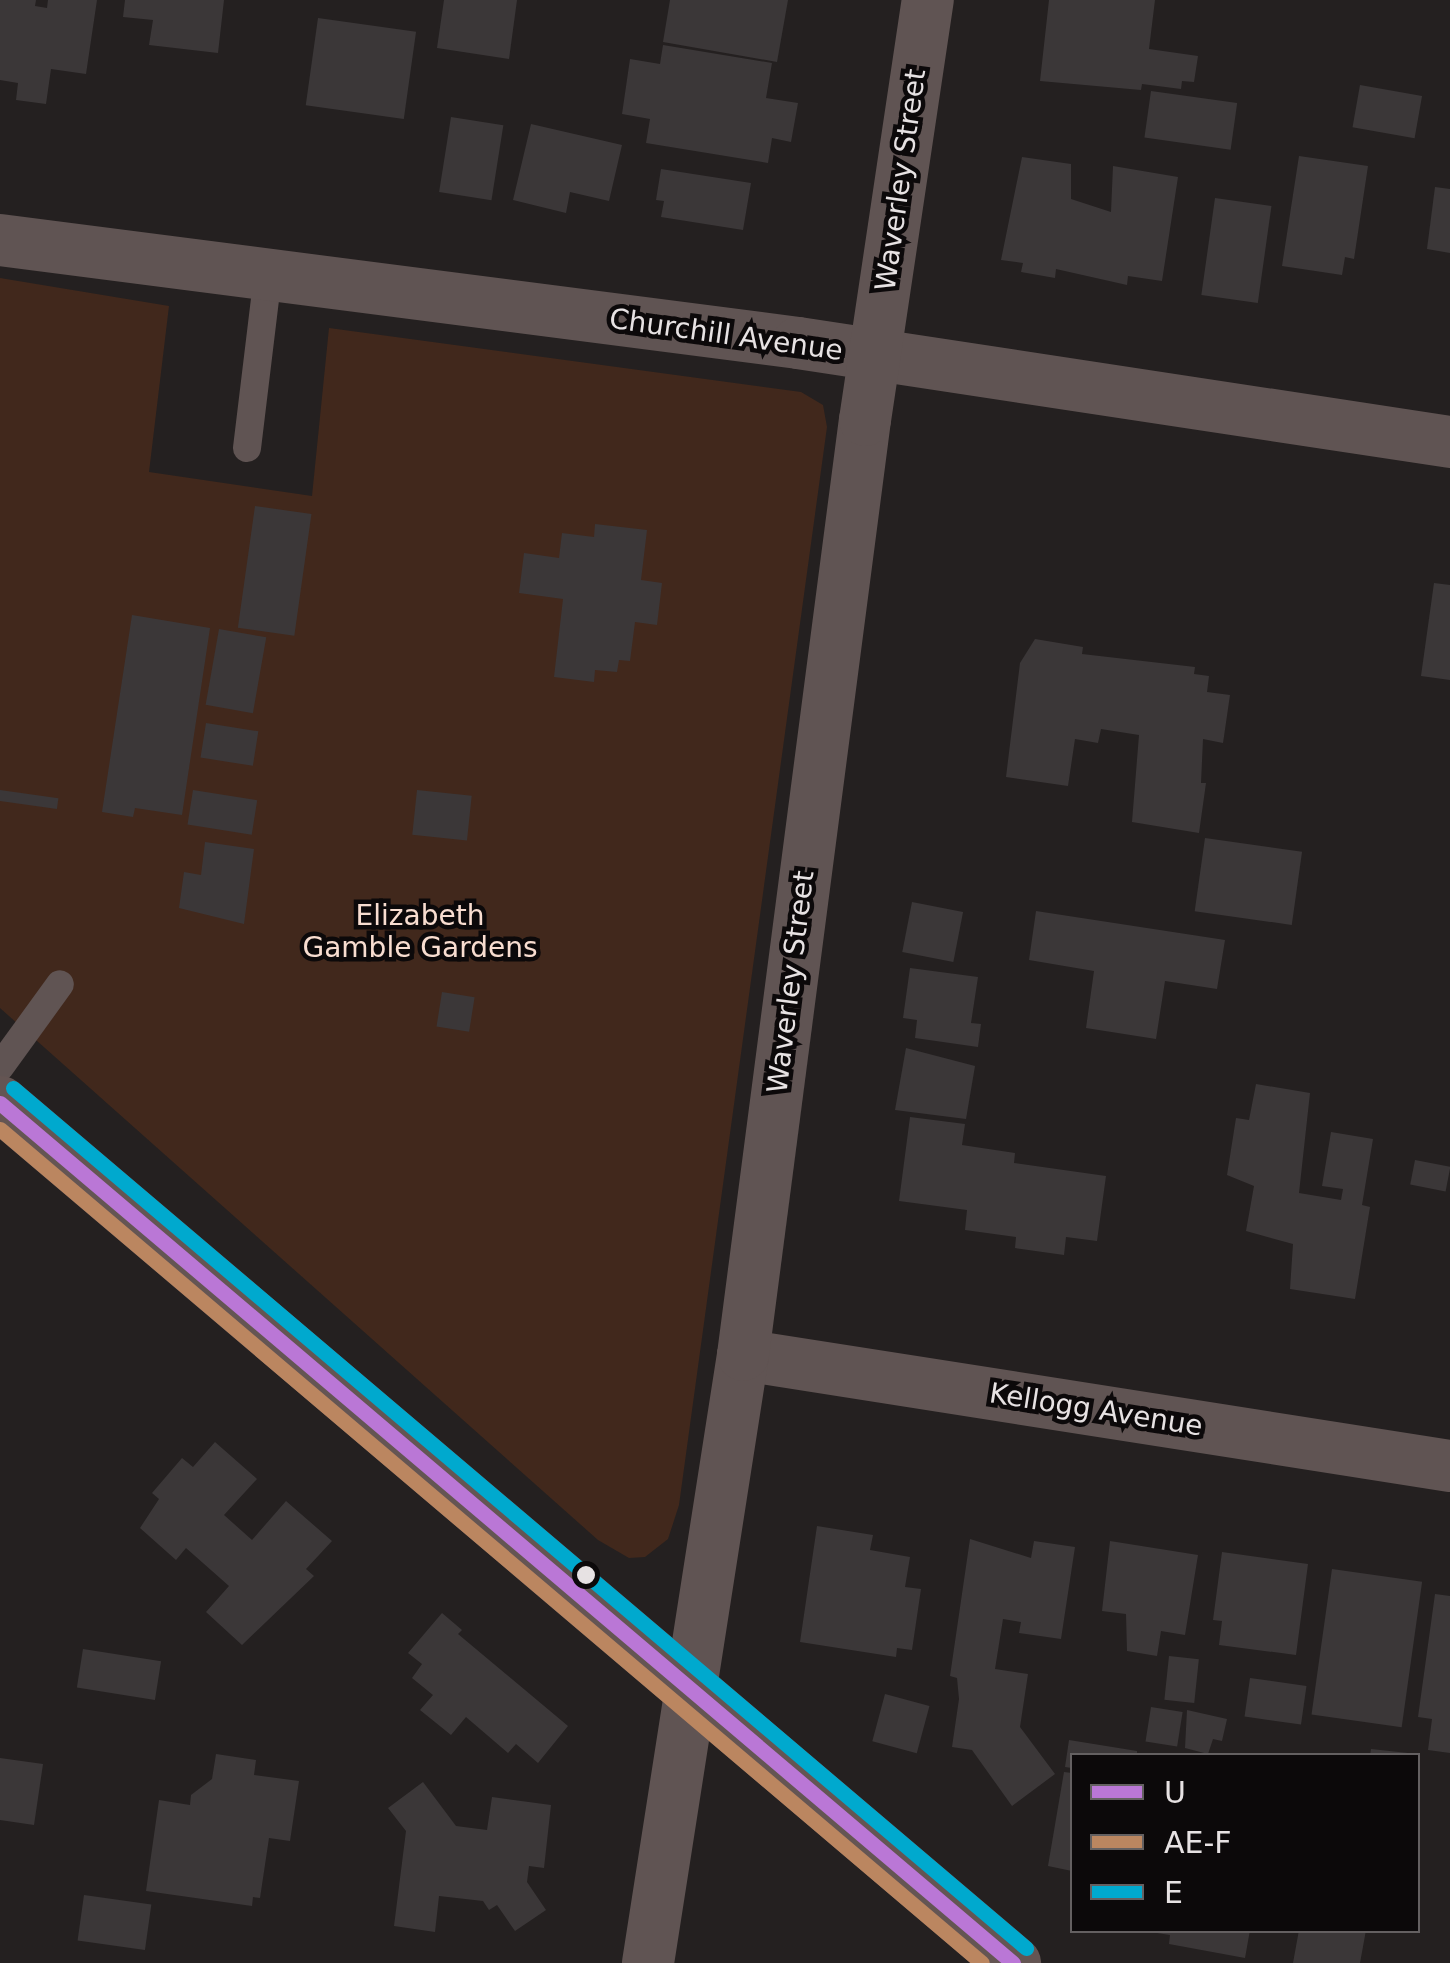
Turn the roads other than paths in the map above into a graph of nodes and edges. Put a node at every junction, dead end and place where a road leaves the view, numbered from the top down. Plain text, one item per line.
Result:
1 (928, 0) edge
2 (0, 240) edge
3 (268, 274) junction
4 (874, 355) junction
5 (1450, 442) edge
6 (247, 448) dead end
7 (60, 984) dead end
8 (0, 1067) edge
9 (0, 1103) edge
10 (742, 1354) junction
11 (1450, 1466) edge
12 (690, 1692) junction
13 (648, 1963) edge
14 (1013, 1963) edge

1 - 4 street, Waverley Street
2 - 3 street, Churchill Avenue
3 - 4 street, Churchill Avenue
3 - 6 lane
4 - 5 street, Churchill Avenue
4 - 10 street, Waverley Street
7 - 8 lane
9 - 12 main road
10 - 11 street, Kellogg Avenue
10 - 12 street, Waverley Street
12 - 13 street, Waverley Street
12 - 14 main road

